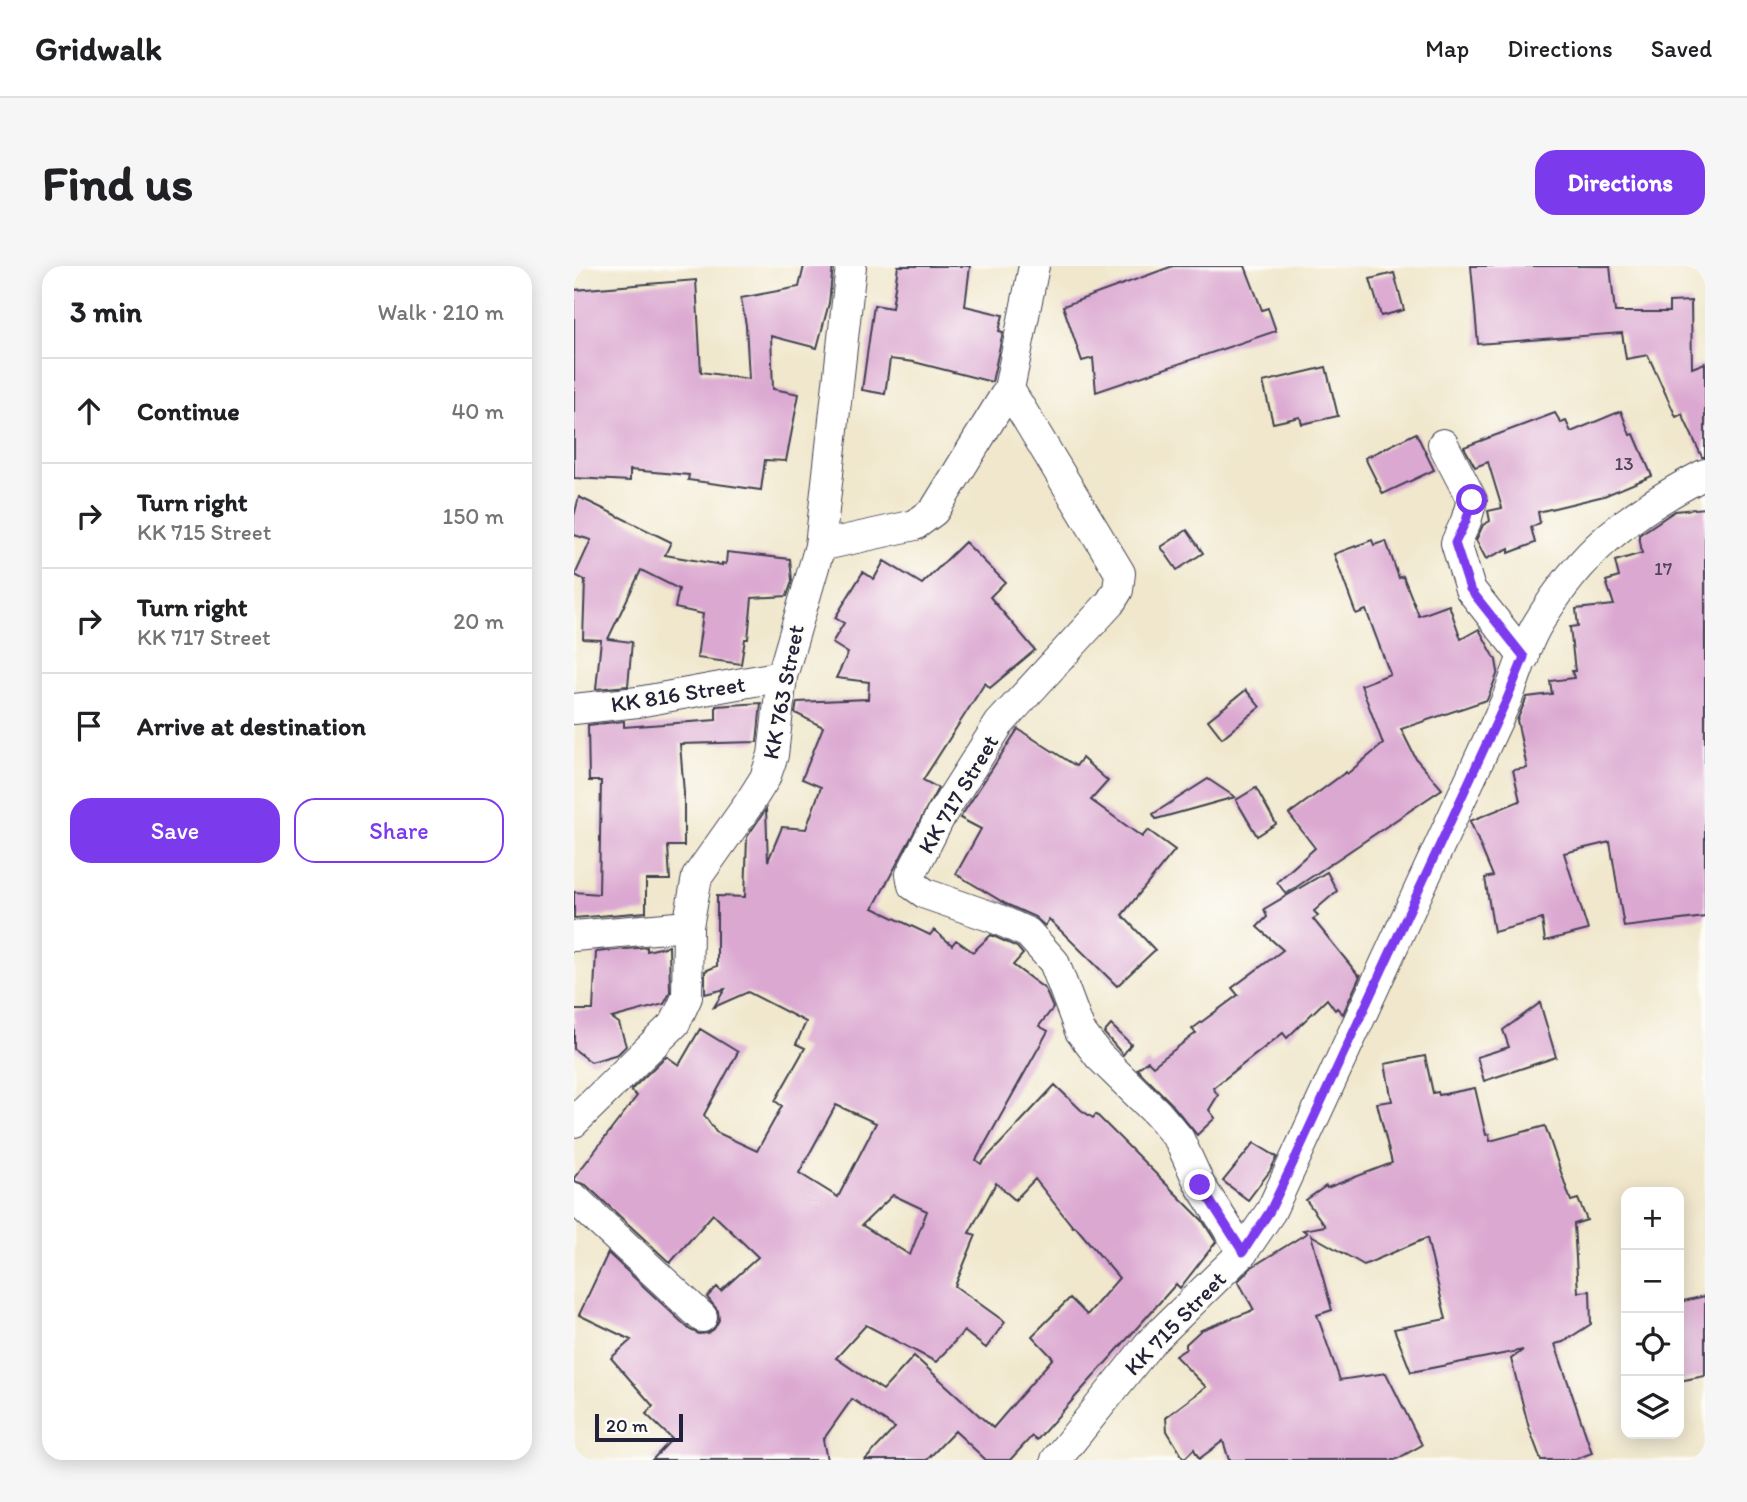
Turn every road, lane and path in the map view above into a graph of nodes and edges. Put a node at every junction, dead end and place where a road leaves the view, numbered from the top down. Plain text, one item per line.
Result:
1 (851, 266) edge
2 (1034, 266) edge
3 (1009, 389) junction
4 (1443, 444) dead end
5 (1705, 474) edge
6 (820, 546) junction
7 (1524, 657) junction
8 (782, 676) junction
9 (574, 709) edge
10 (688, 926) junction
11 (574, 936) edge
12 (579, 1111) edge
13 (574, 1198) edge
14 (1243, 1252) junction
15 (702, 1317) dead end
16 (1056, 1460) edge

1 - 6 street, KK 763 Street
2 - 3 street
3 - 6 street
3 - 14 street, KK 717 Street
4 - 7 street
5 - 7 street, KK 715 Street
6 - 8 street, KK 763 Street
7 - 14 street, KK 715 Street
8 - 9 street, KK 816 Street
8 - 10 street, KK 763 Street
10 - 11 street
10 - 12 street, KK 763 Street
13 - 15 street
14 - 16 street, KK 715 Street

